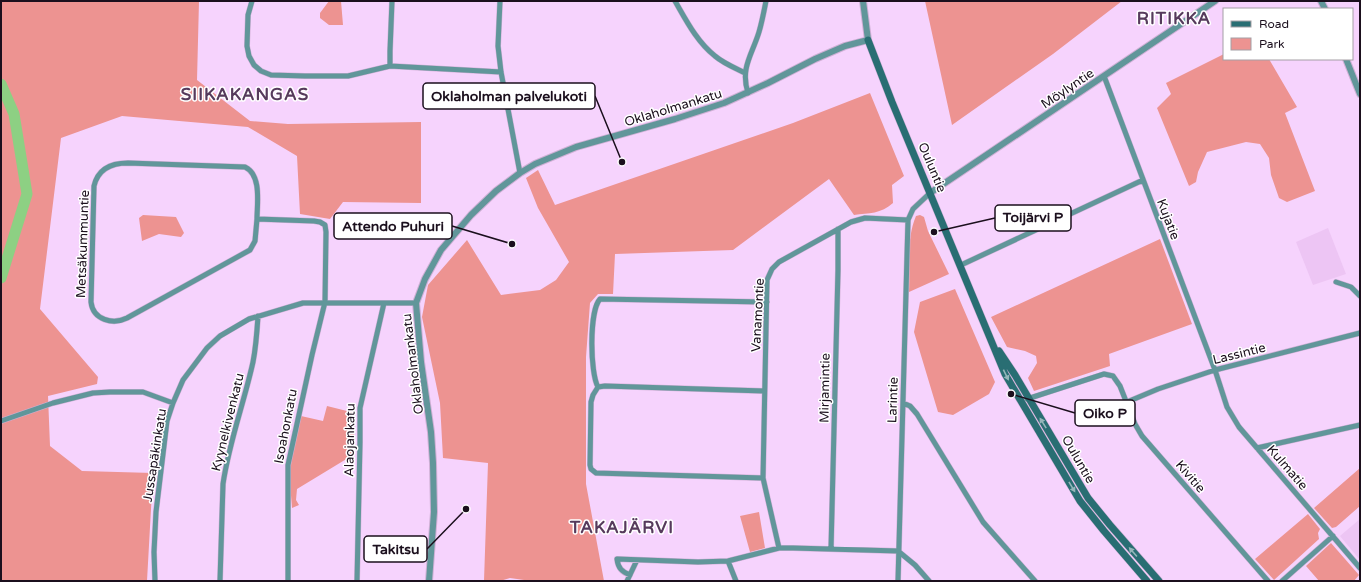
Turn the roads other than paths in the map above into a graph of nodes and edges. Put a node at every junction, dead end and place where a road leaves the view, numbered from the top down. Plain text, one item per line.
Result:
1 (252, 1) edge
2 (392, 1) edge
3 (500, 1) edge
4 (675, 1) edge
5 (766, 1) edge
6 (863, 1) edge
7 (1215, 1) edge
8 (868, 40) junction
9 (1346, 60) edge
10 (390, 66) junction
11 (501, 72) junction
12 (744, 73) junction
13 (1104, 76) junction
14 (748, 93) junction
15 (1360, 94) edge
16 (520, 173) junction
17 (1143, 180) junction
18 (930, 193) junction
19 (257, 219) junction
20 (908, 220) junction
21 (838, 229) junction
22 (961, 265) junction
23 (1336, 282) dead end
24 (1360, 296) edge
25 (325, 302) junction
26 (768, 302) junction
27 (384, 303) junction
28 (416, 303) junction
29 (258, 316) junction
30 (1360, 333) edge
31 (991, 339) junction
32 (1215, 370) junction
33 (598, 387) junction
34 (764, 391) junction
35 (1029, 399) junction
36 (1021, 402) junction
37 (1127, 402) junction
38 (173, 403) junction
39 (903, 403) junction
40 (1, 421) edge
41 (1360, 425) edge
42 (1257, 448) junction
43 (763, 478) junction
44 (1333, 536) junction
45 (780, 548) junction
46 (831, 549) junction
47 (898, 551) junction
48 (638, 560) junction
49 (728, 561) junction
50 (1360, 568) edge
51 (630, 575) junction
52 (155, 581) edge
53 (220, 581) edge
54 (288, 581) edge
55 (357, 581) edge
56 (429, 581) edge
57 (627, 581) edge
58 (736, 581) edge
59 (898, 581) edge
60 (929, 581) edge
61 (1035, 581) edge
62 (1147, 581) edge
63 (1159, 581) edge
64 (1268, 581) edge
65 (1282, 581) edge

1 - 10 street
2 - 10 street
3 - 11 street
4 - 12 street
5 - 12 street
6 - 8 street, Ouluntie
7 - 13 street, Möylyntie
8 - 14 street, Oklaholmankatu
8 - 18 main road, Ouluntie
9 - 15 street
10 - 11 street
11 - 16 street
12 - 14 street
13 - 17 street, Kujatie
13 - 18 street, Möylyntie
14 - 16 street, Oklaholmankatu
16 - 28 street, Oklaholmankatu
17 - 22 street
17 - 32 street, Kujatie
18 - 20 street
18 - 22 main road, Ouluntie
19 - 19 street, Metsäkummuntie
19 - 25 street
20 - 21 street, Vanamontie
20 - 39 street, Larintie
21 - 26 street, Vanamontie
21 - 46 street, Mirjamintie
22 - 31 main road, Ouluntie
23 - 24 street
25 - 27 street, Jussapäkinkatu
25 - 29 street, Jussapäkinkatu
25 - 54 street, Isoahonkatu
26 - 33 street
26 - 34 street, Vanamontie
27 - 28 street, Jussapäkinkatu
27 - 55 street, Alaojankatu
28 - 56 street, Oklaholmankatu
29 - 38 street, Jussapäkinkatu
29 - 53 street, Kyynelkivenkatu
30 - 32 street, Lassintie
31 - 35 main road, Ouluntie
31 -> 36 main road, Ouluntie
32 - 37 street, Lassintie
32 - 42 street, Kulmatie
33 - 34 street
33 - 43 street
34 - 43 street, Vanamontie
35 - 36 street
35 - 37 street, Kivitie
63 -> 35 main road, Ouluntie
36 -> 62 main road, Ouluntie
37 - 64 street, Kivitie
38 - 40 street
38 - 52 street, Jussapäkinkatu
39 - 47 street, Larintie
39 - 61 street
41 - 42 street
42 - 44 street, Kulmatie
43 - 45 street, Vanamontie
44 - 50 street, Kulmatie
44 - 65 street
45 - 46 street
45 - 49 street
46 - 47 street
47 - 59 street, Larintie
47 - 60 street
48 - 49 street
48 - 51 street
48 - 51 street
49 - 58 street
51 - 57 street

